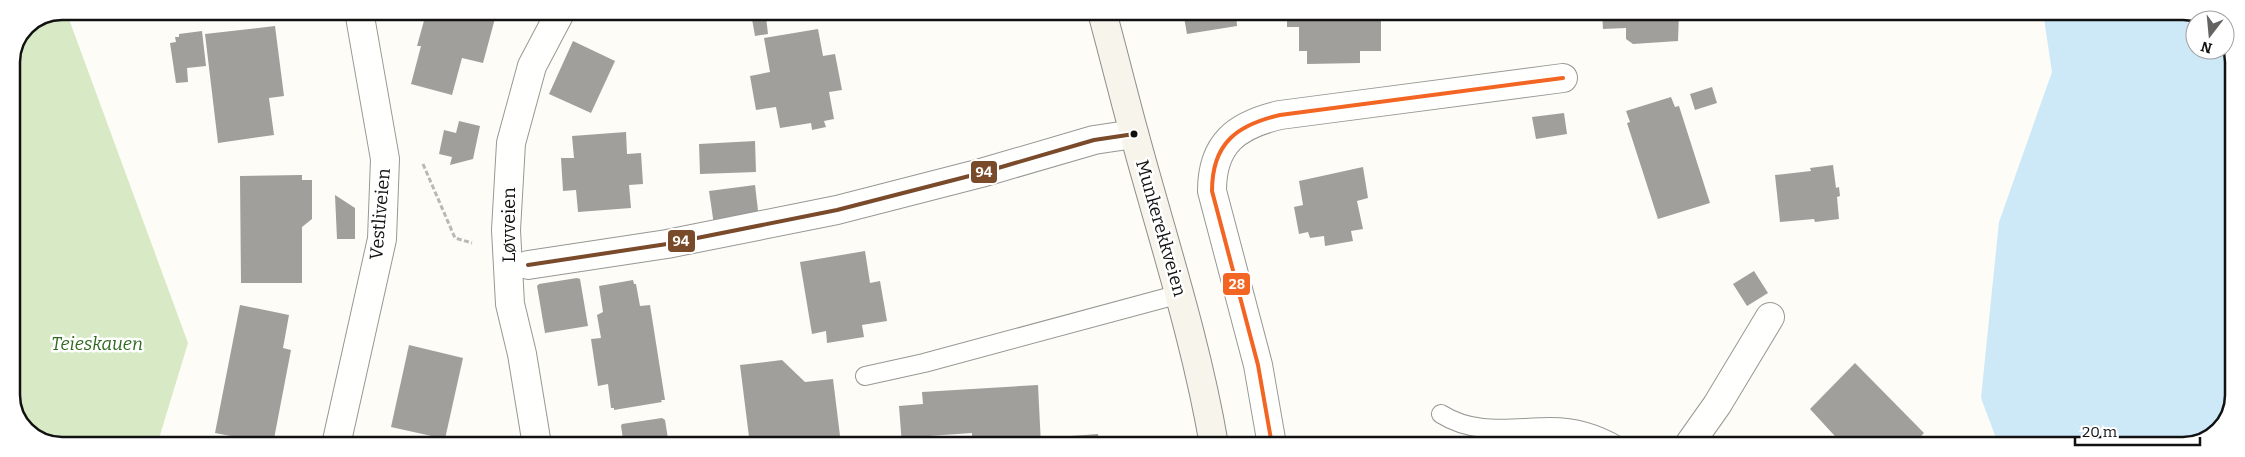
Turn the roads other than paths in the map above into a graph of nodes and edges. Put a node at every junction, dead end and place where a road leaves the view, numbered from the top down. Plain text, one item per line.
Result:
1 (361, 20) edge
2 (557, 20) edge
3 (1104, 20) edge
4 (1563, 78) dead end
5 (1134, 134) junction
6 (518, 265) junction
7 (1180, 294) junction
8 (1770, 317) dead end
9 (865, 376) dead end
10 (1441, 414) dead end
11 (338, 437) edge
12 (536, 437) edge
13 (1213, 437) edge
14 (1271, 437) edge
15 (1597, 437) edge
16 (1694, 437) edge

1 - 11 street, Vestliveien
2 - 6 street, Løvveien
3 - 5 main road, Munkerekkveien
4 - 14 street
5 - 6 street
5 - 7 main road, Munkerekkveien
6 - 12 street, Løvveien
7 - 9 lane
7 - 13 main road, Munkerekkveien
8 - 16 street
10 - 15 lane

